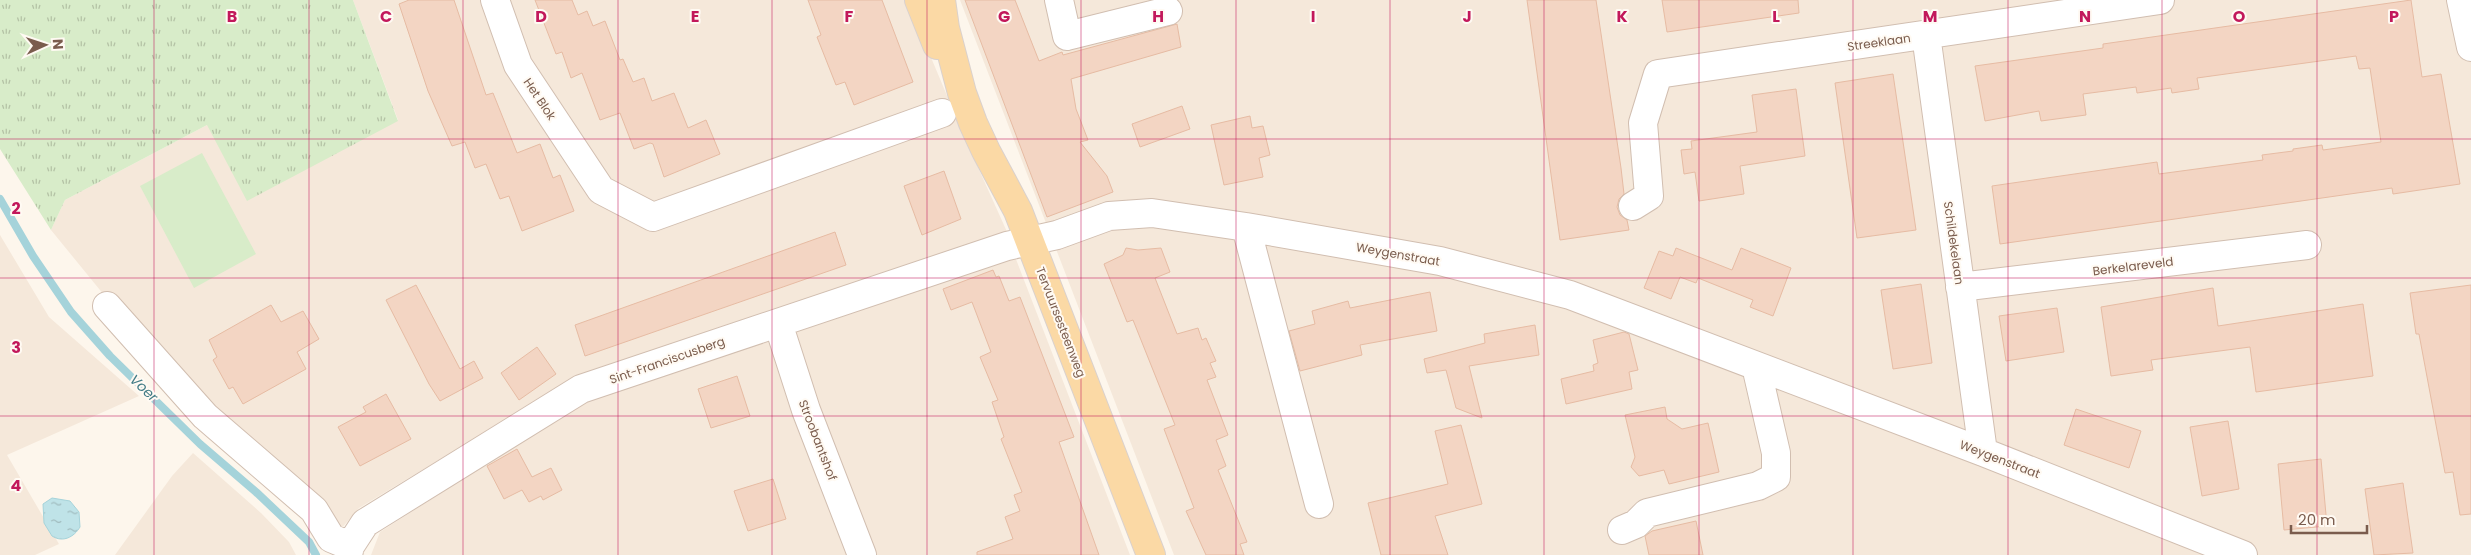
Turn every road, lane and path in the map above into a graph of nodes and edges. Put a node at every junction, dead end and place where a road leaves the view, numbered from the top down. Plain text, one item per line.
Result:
1 (495, 0) edge
2 (919, 0) edge
3 (941, 0) edge
4 (1059, 0) edge
5 (2158, 0) edge
6 (2461, 0) edge
7 (1168, 11) dead end
8 (1926, 35) junction
9 (2471, 47) edge
10 (962, 94) junction
11 (942, 113) dead end
12 (1633, 206) dead end
13 (1246, 227) junction
14 (1030, 241) junction
15 (2307, 245) dead end
16 (1960, 287) junction
17 (107, 306) dead end
18 (778, 323) junction
19 (1756, 366) junction
20 (1983, 452) junction
21 (1319, 504) dead end
22 (1622, 530) dead end
23 (349, 550) edge
24 (862, 555) edge
25 (1151, 555) edge
26 (2243, 555) edge

1 - 11 street, Het Blok
2 - 10 main road, Tervuursesteenweg
3 - 10 main road, Tervuursesteenweg
4 - 7 street
5 - 8 street, Streeklaan
6 - 9 street
8 - 12 street, Streeklaan
8 - 16 street, Schildekelaan
10 - 14 main road, Tervuursesteenweg
13 - 14 street, Weygenstraat
13 - 19 street, Weygenstraat
13 - 21 street
14 - 18 street, Sint-Franciscusberg
14 - 25 main road, Tervuursesteenweg
15 - 16 street, Berkelareveld
16 - 20 street, Schildekelaan
17 - 23 street
18 - 23 street, Sint-Franciscusberg
18 - 24 street, Stroobantshof
19 - 20 street, Weygenstraat
19 - 22 street
20 - 26 street, Weygenstraat

